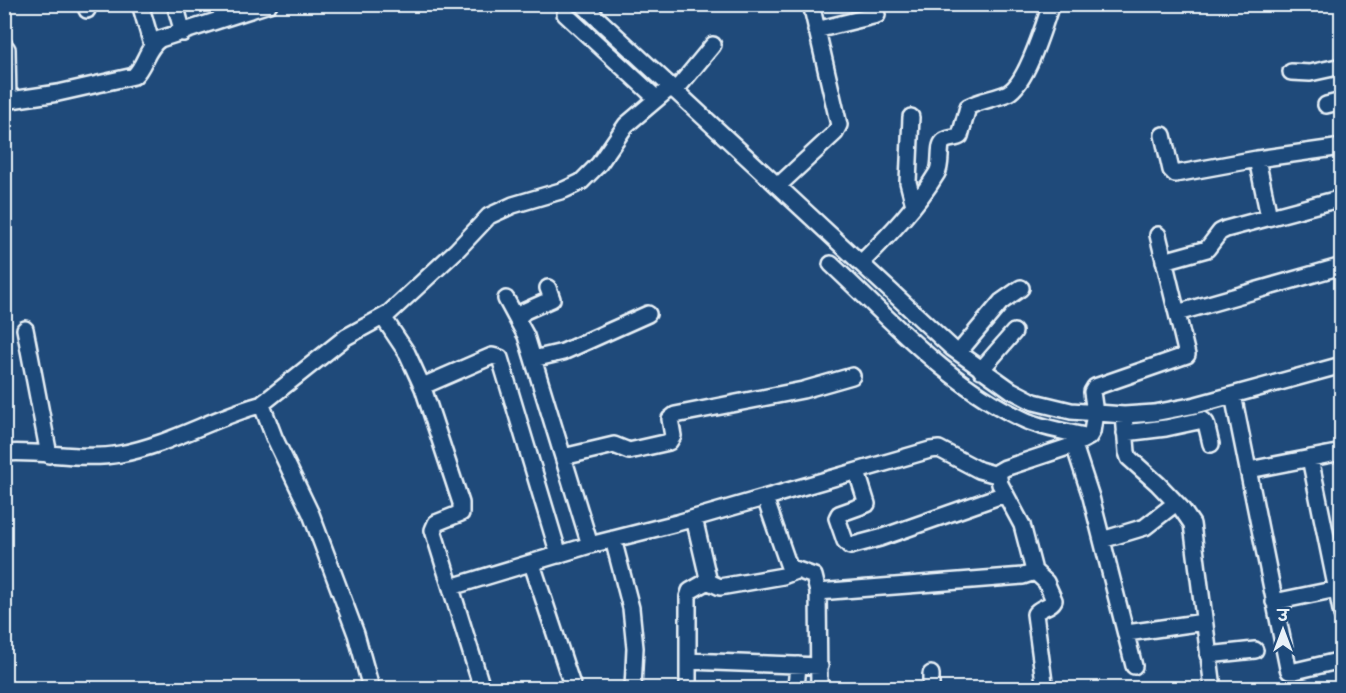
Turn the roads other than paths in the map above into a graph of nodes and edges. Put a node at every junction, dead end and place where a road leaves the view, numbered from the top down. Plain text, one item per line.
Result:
1 (140, 4) edge
2 (175, 4) edge
3 (269, 4) edge
4 (582, 4) edge
5 (811, 4) edge
6 (1051, 4) edge
7 (248, 7) edge
8 (565, 14) dead end
9 (877, 15) dead end
10 (816, 30) junction
11 (183, 33) junction
12 (4, 45) edge
13 (152, 45) junction
14 (713, 45) dead end
15 (1341, 66) edge
16 (1291, 72) dead end
17 (673, 89) junction
18 (656, 98) junction
19 (6, 101) edge
20 (1341, 101) edge
21 (1326, 105) dead end
22 (911, 117) dead end
23 (1163, 135) dead end
24 (1341, 147) edge
25 (1257, 159) junction
26 (779, 185) junction
27 (1341, 198) edge
28 (914, 205) junction
29 (1269, 217) junction
30 (1158, 234) dead end
31 (1164, 261) junction
32 (862, 262) junction
33 (831, 264) dead end
34 (1341, 266) edge
35 (548, 288) dead end
36 (1021, 288) dead end
37 (506, 299) dead end
38 (1177, 313) junction
39 (648, 314) dead end
40 (383, 317) junction
41 (517, 318) junction
42 (25, 329) dead end
43 (1014, 332) dead end
44 (958, 352) junction
45 (533, 359) junction
46 (1341, 365) edge
47 (981, 370) junction
48 (852, 376) dead end
49 (423, 386) junction
50 (1234, 400) junction
51 (263, 404) junction
52 (1092, 424) junction
53 (1125, 424) junction
54 (1210, 444) dead end
55 (1074, 445) junction
56 (1341, 452) edge
57 (4, 453) edge
58 (49, 454) junction
59 (562, 457) junction
60 (1310, 458) junction
61 (1249, 470) junction
62 (857, 472) junction
63 (997, 475) junction
64 (1005, 494) junction
65 (765, 498) junction
66 (1176, 503) junction
67 (694, 518) junction
68 (613, 539) junction
69 (1102, 540) junction
70 (590, 545) junction
71 (559, 555) junction
72 (532, 564) junction
73 (796, 571) junction
74 (1034, 571) junction
75 (707, 581) junction
76 (451, 587) junction
77 (1339, 589) edge
78 (818, 592) junction
79 (1274, 602) junction
80 (1341, 615) edge
81 (1204, 622) junction
82 (1127, 633) junction
83 (1255, 650) dead end
84 (1208, 655) junction
85 (1341, 660) edge
86 (688, 661) junction
87 (798, 665) junction
88 (820, 666) junction
89 (1134, 666) dead end
90 (1044, 682) dead end
91 (371, 688) edge
92 (482, 688) edge
93 (573, 688) edge
94 (633, 688) edge
95 (688, 688) edge
96 (796, 688) edge
97 (819, 688) edge
98 (1213, 688) edge

1 - 13 street
2 - 11 street
3 - 7 street
4 - 17 street
5 - 10 street
6 - 28 street
7 - 11 street
8 - 18 street
9 - 10 street
10 - 26 street
11 - 13 street
12 - 19 street
13 - 19 street
14 - 17 street
15 - 16 street
17 - 18 street
17 - 26 street
18 - 40 street
20 - 21 street
22 - 28 street
23 - 25 street
24 - 25 street
25 - 29 street
26 - 32 street
27 - 29 street
28 - 32 street
29 - 31 street
30 - 31 street
31 - 38 street
32 - 44 street
33 - 52 street
34 - 38 street
35 - 41 street
36 - 44 street
37 - 41 street
38 - 52 street
39 - 45 street
40 - 49 street
40 - 51 street
41 - 45 street
42 - 58 street
43 - 47 street
44 - 47 street
45 - 59 street
46 - 50 street
47 - 52 street
48 - 59 street
49 - 71 street
49 - 76 street
50 - 53 street
50 - 61 street
51 - 58 street
51 - 91 street
52 - 53 street
52 - 55 street
53 - 54 street
53 - 66 street
55 - 63 street
55 - 69 street
56 - 60 street
57 - 58 street
59 - 70 street
60 - 61 street
60 - 77 street
61 - 79 street
62 - 63 street
62 - 64 street
62 - 65 street
63 - 64 street
64 - 74 street
65 - 67 street
65 - 73 street
66 - 69 street
66 - 81 street
67 - 68 street
67 - 75 street
68 - 70 street
68 - 94 street
69 - 82 street
70 - 71 street
71 - 72 street
72 - 76 street
72 - 93 street
73 - 75 street
73 - 78 street
74 - 78 street
74 - 90 street
75 - 86 street
76 - 92 street
77 - 79 street
77 - 80 street
78 - 88 street
79 - 85 street
81 - 82 street
81 - 84 street
82 - 89 street
83 - 84 street
84 - 98 street
86 - 87 street
86 - 95 street
87 - 88 street
87 - 96 street
88 - 97 street

